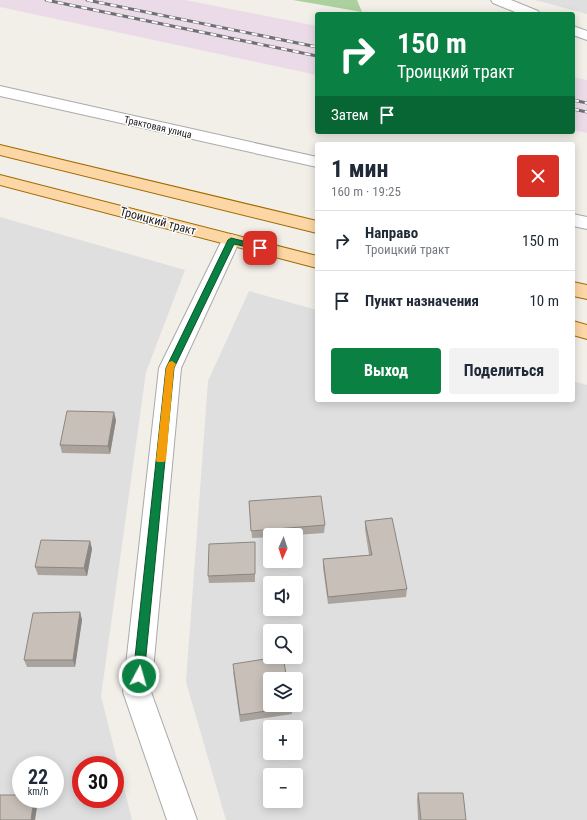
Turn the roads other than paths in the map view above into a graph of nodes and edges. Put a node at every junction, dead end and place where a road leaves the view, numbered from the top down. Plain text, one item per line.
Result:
1 (498, 0) edge
2 (528, 12) edge
3 (575, 31) edge
4 (587, 36) edge
5 (0, 91) edge
6 (0, 150) edge
7 (315, 162) edge
8 (0, 180) edge
9 (575, 220) edge
10 (587, 223) edge
11 (315, 227) edge
12 (231, 240) junction
13 (315, 261) edge
14 (575, 289) edge
15 (587, 292) edge
16 (575, 329) edge
17 (587, 332) edge
18 (182, 820) edge

1 - 2 street
3 - 4 street
5 - 7 street, Трактовая улица
6 - 11 main road
8 - 12 main road, Троицкий тракт
9 - 10 street
12 - 13 main road, Троицкий тракт
12 - 18 street
14 - 15 main road
16 - 17 main road

